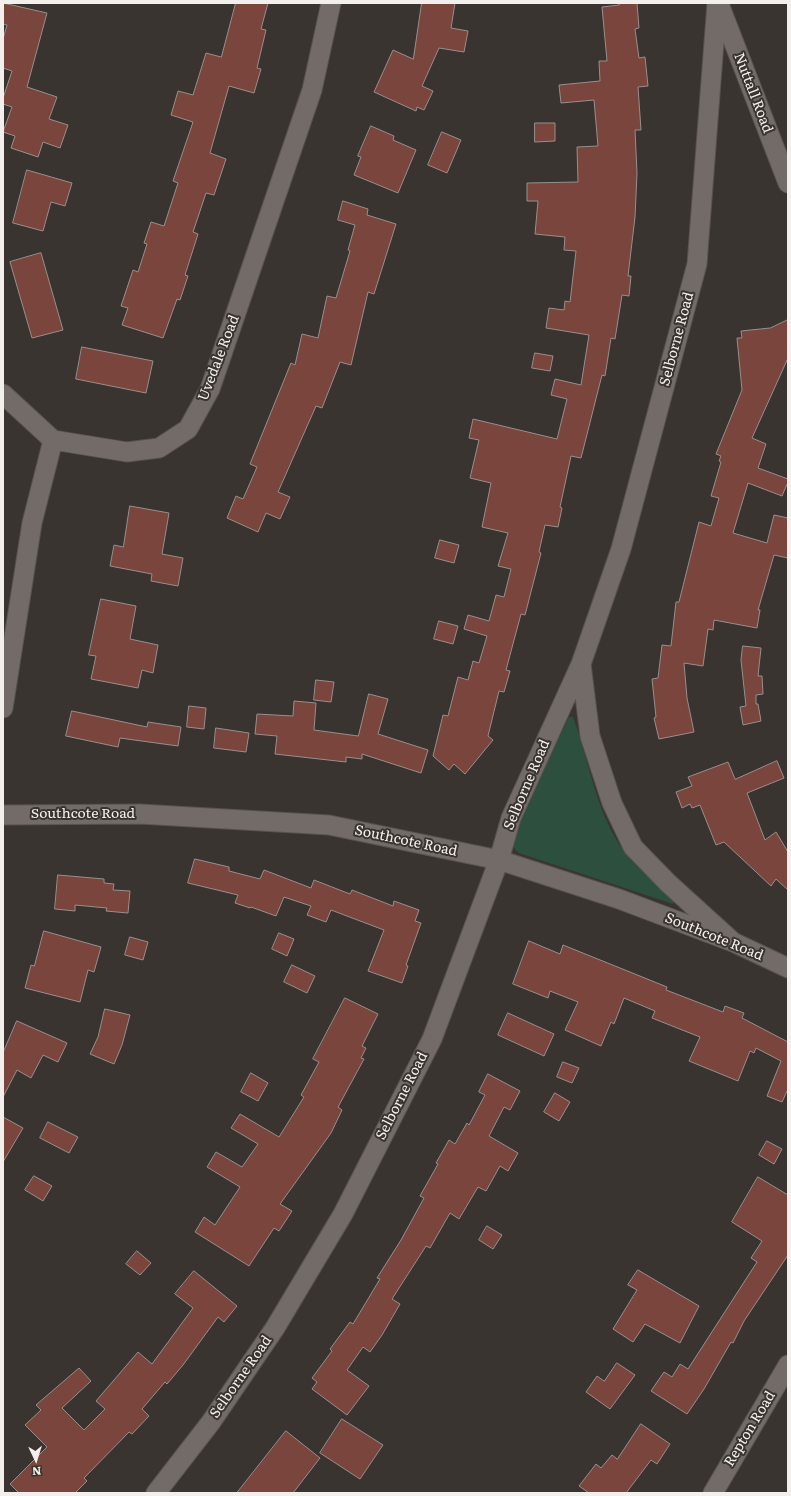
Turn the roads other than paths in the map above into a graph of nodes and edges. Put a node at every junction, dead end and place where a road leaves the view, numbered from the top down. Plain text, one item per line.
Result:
1 (331, 3) edge
2 (718, 3) edge
3 (788, 183) edge
4 (3, 394) edge
5 (53, 440) junction
6 (581, 664) junction
7 (3, 708) edge
8 (3, 815) edge
9 (499, 860) junction
10 (733, 942) junction
11 (788, 968) edge
12 (788, 1365) edge
13 (156, 1493) edge
14 (713, 1493) edge

1 - 5 street, Uvedale Road
2 - 3 street, Nuttall Road
2 - 6 street, Selborne Road
4 - 5 street
5 - 7 street
6 - 9 street, Selborne Road
6 - 10 street, Selborne Road
8 - 9 street, Southcote Road
9 - 10 street, Southcote Road
9 - 13 street, Selborne Road
10 - 11 street, Southcote Road
12 - 14 street, Repton Road

